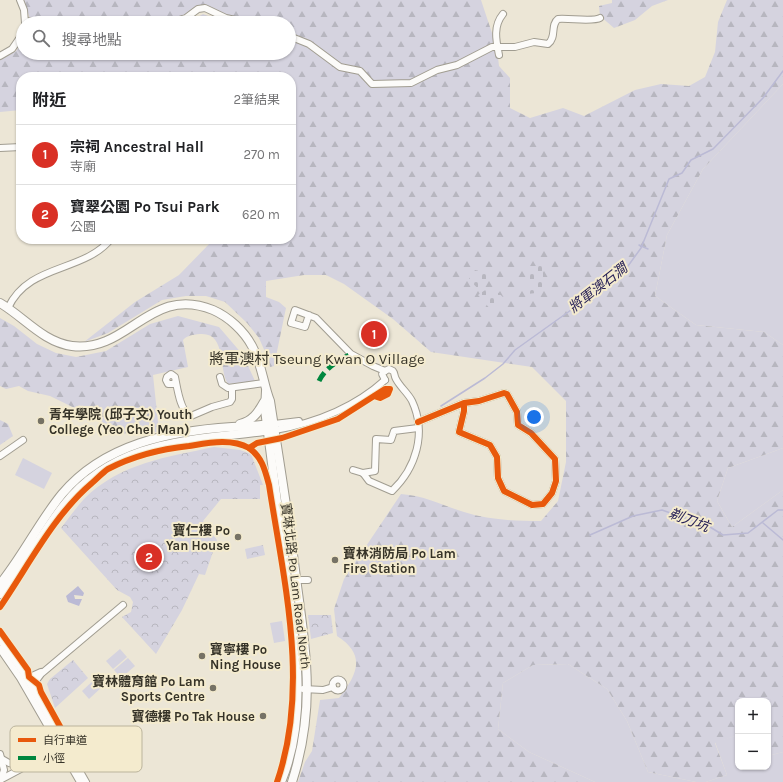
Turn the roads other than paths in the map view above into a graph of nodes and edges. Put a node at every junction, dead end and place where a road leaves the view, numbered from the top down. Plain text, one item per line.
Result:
1 (20, 0) edge
2 (503, 14) dead end
3 (24, 16) edge
4 (189, 16) edge
5 (222, 16) edge
6 (600, 18) dead end
7 (296, 39) edge
8 (16, 43) edge
9 (498, 46) junction
10 (499, 55) dead end
11 (0, 56) edge
12 (16, 147) edge
13 (0, 148) edge
14 (106, 244) edge
15 (0, 303) edge
16 (8, 308) junction
17 (309, 315) dead end
18 (385, 370) junction
19 (220, 376) dead end
20 (395, 378) junction
21 (385, 380) junction
22 (175, 382) dead end
23 (265, 387) junction
24 (232, 389) junction
25 (264, 402) junction
26 (464, 403) junction
27 (418, 425) junction
28 (231, 427) junction
29 (271, 427) junction
30 (23, 440) dead end
31 (0, 456) edge
32 (353, 470) dead end
33 (363, 473) junction
34 (296, 580) junction
35 (308, 580) dead end
36 (0, 584) edge
37 (0, 594) edge
38 (123, 605) dead end
39 (0, 640) edge
40 (0, 649) edge
41 (52, 666) junction
42 (24, 674) junction
43 (333, 687) dead end
44 (297, 689) junction
45 (33, 690) junction
46 (308, 690) junction
47 (50, 726) edge
48 (52, 726) edge
49 (1, 757) edge
50 (10, 764) edge
51 (13, 772) edge
52 (75, 772) edge
53 (79, 772) edge
54 (0, 779) edge
55 (80, 782) edge
56 (86, 782) edge
57 (281, 782) edge
58 (292, 782) edge

1 - 3 street
2 - 9 street
4 - 5 street
6 - 9 street
7 - 9 street
8 - 11 street
9 - 10 street
12 - 13 street
14 - 16 street
15 - 16 main road, 寶琳北路 Po Lam Road North
16 - 23 main road, 寶琳北路 Po Lam Road North
17 - 18 street
18 - 20 street
18 - 21 street
19 - 24 street
20 - 21 street
20 - 27 street
21 - 29 street
22 - 24 street
23 - 24 street
23 - 25 main road, 寶琳北路 Po Lam Road North
23 - 29 main road, 寶琳北路 Po Lam Road North
25 - 28 main road
25 - 29 main road, 寶琳北路 Po Lam Road North
26 - 26 street
26 - 27 street
27 - 33 street
27 - 33 street
28 - 29 main road
28 - 36 main road
29 - 34 main road, 寶琳北路 Po Lam Road North
29 - 37 main road
29 - 44 main road, 寶琳北路 Po Lam Road North
30 - 31 street
32 - 33 street
34 - 35 street
34 - 46 main road, 寶琳北路 Po Lam Road North
38 - 41 street
39 - 42 street
40 - 47 street
41 - 42 street
41 - 45 street
42 - 45 street
43 - 46 street
44 - 46 street
44 - 57 main road, 寶琳北路 Po Lam Road North
45 - 48 street
46 - 58 main road, 寶琳北路 Po Lam Road North
49 - 50 street
49 - 54 street
51 - 54 street
52 - 55 street
53 - 56 street

